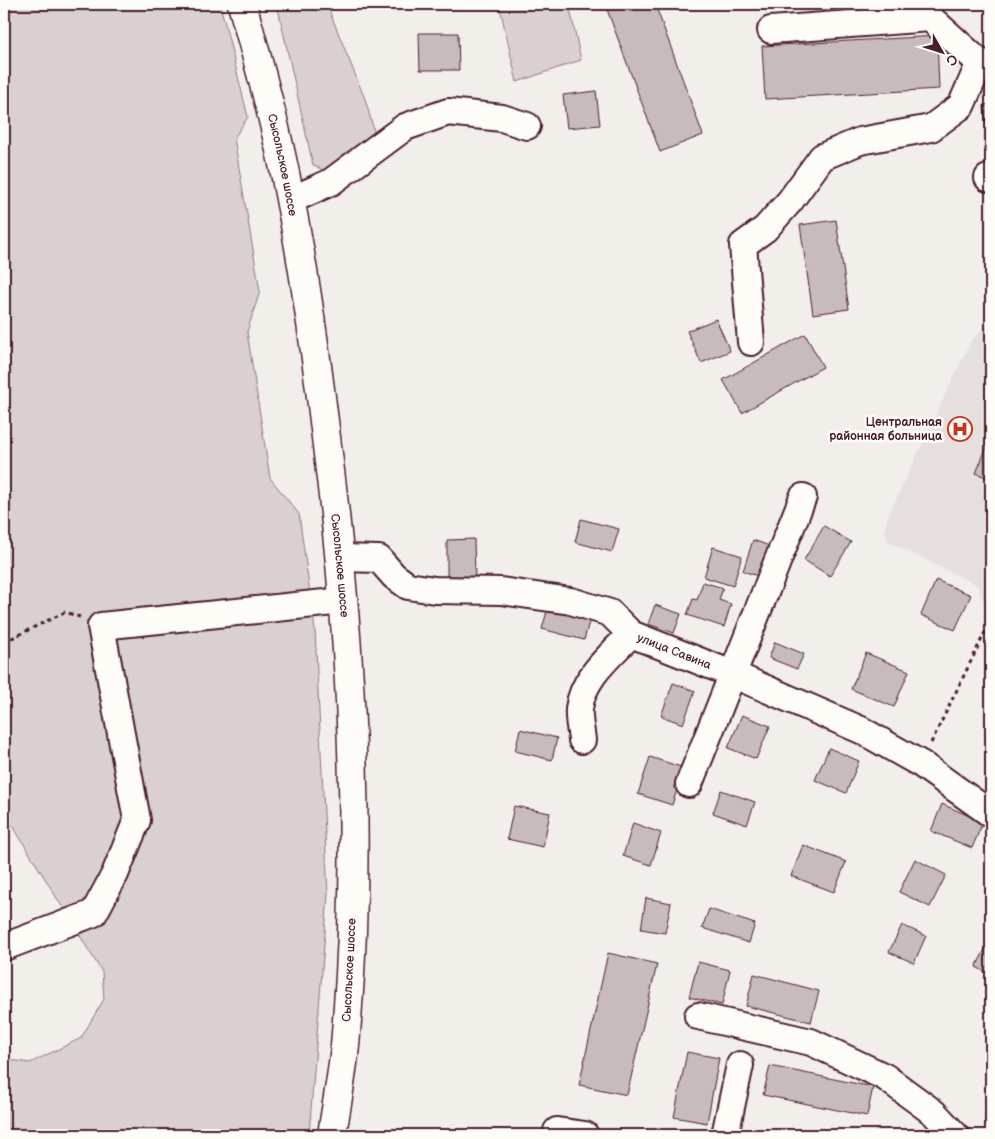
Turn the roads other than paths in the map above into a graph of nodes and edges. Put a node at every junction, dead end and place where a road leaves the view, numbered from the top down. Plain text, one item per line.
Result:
1 (242, 4) edge
2 (771, 30) dead end
3 (986, 63) edge
4 (526, 126) dead end
5 (290, 200) junction
6 (751, 342) dead end
7 (803, 497) dead end
8 (341, 558) junction
9 (344, 601) junction
10 (631, 634) junction
11 (732, 674) junction
12 (582, 740) dead end
13 (689, 784) dead end
14 (991, 814) edge
15 (4, 947) edge
16 (698, 1016) dead end
17 (740, 1065) dead end
18 (557, 1133) edge
19 (332, 1135) edge
20 (585, 1135) edge
21 (725, 1135) edge
22 (955, 1135) edge

1 - 5 highway, Сысольское шоссе
2 - 3 street
3 - 6 street
4 - 5 street
5 - 8 highway, Сысольское шоссе
7 - 11 street
8 - 9 highway, Сысольское шоссе
8 - 10 street, улица Савина
9 - 15 street
9 - 19 highway, Сысольское шоссе
10 - 11 street, улица Савина
10 - 12 street
11 - 13 street
11 - 14 street, улица Савина
16 - 22 street
17 - 21 street
18 - 20 street

